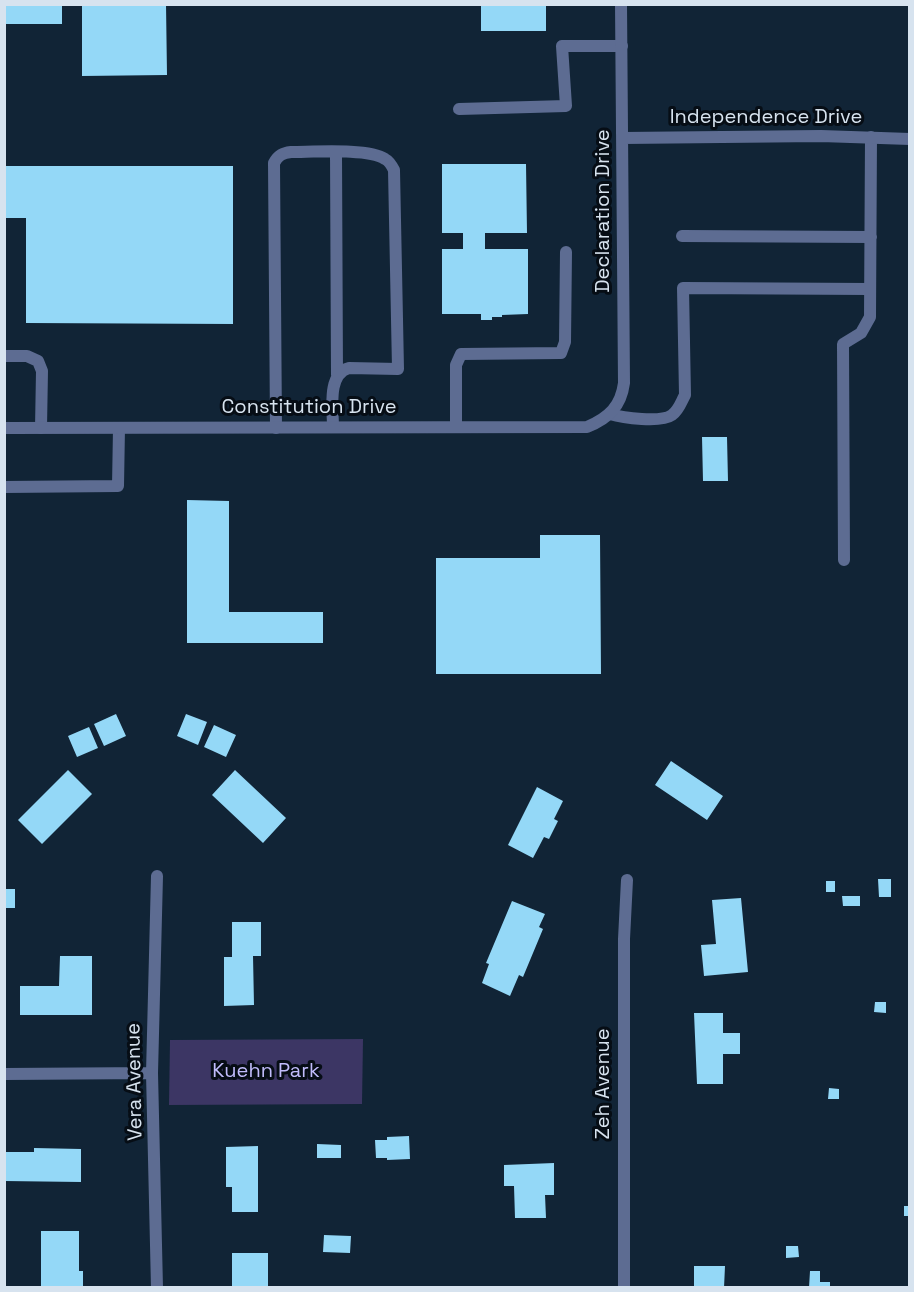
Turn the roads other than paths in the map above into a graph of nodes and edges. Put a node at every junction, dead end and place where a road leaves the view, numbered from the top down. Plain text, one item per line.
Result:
1 (621, 4) edge
2 (622, 46) junction
3 (459, 109) dead end
4 (871, 137) junction
5 (623, 138) junction
6 (909, 139) edge
7 (336, 153) junction
8 (681, 236) dead end
9 (871, 237) junction
10 (566, 252) dead end
11 (870, 289) junction
12 (4, 356) edge
13 (337, 375) junction
14 (610, 414) junction
15 (333, 427) junction
16 (456, 427) junction
17 (4, 428) edge
18 (40, 428) junction
19 (119, 428) junction
20 (276, 428) junction
21 (4, 488) edge
22 (844, 560) dead end
23 (157, 876) dead end
24 (627, 880) dead end
25 (152, 1073) junction
26 (4, 1074) edge
27 (157, 1287) edge
28 (624, 1287) edge

1 - 2 street, Declaration Drive
2 - 3 street
2 - 5 street, Declaration Drive
4 - 5 street, Independence Drive
4 - 6 street, Independence Drive
4 - 9 street
5 - 14 street, Declaration Drive
7 - 13 street
7 - 13 street
7 - 20 street
8 - 9 street
9 - 11 street
10 - 16 street
11 - 14 street
11 - 22 street
12 - 18 street
13 - 15 street
14 - 16 street, Constitution Drive
15 - 16 street, Constitution Drive
15 - 20 street, Constitution Drive
17 - 18 street, Constitution Drive
18 - 19 street, Constitution Drive
19 - 20 street, Constitution Drive
19 - 21 street
23 - 25 street, Vera Avenue
24 - 28 street, Zeh Avenue
25 - 26 street
25 - 27 street, Vera Avenue

